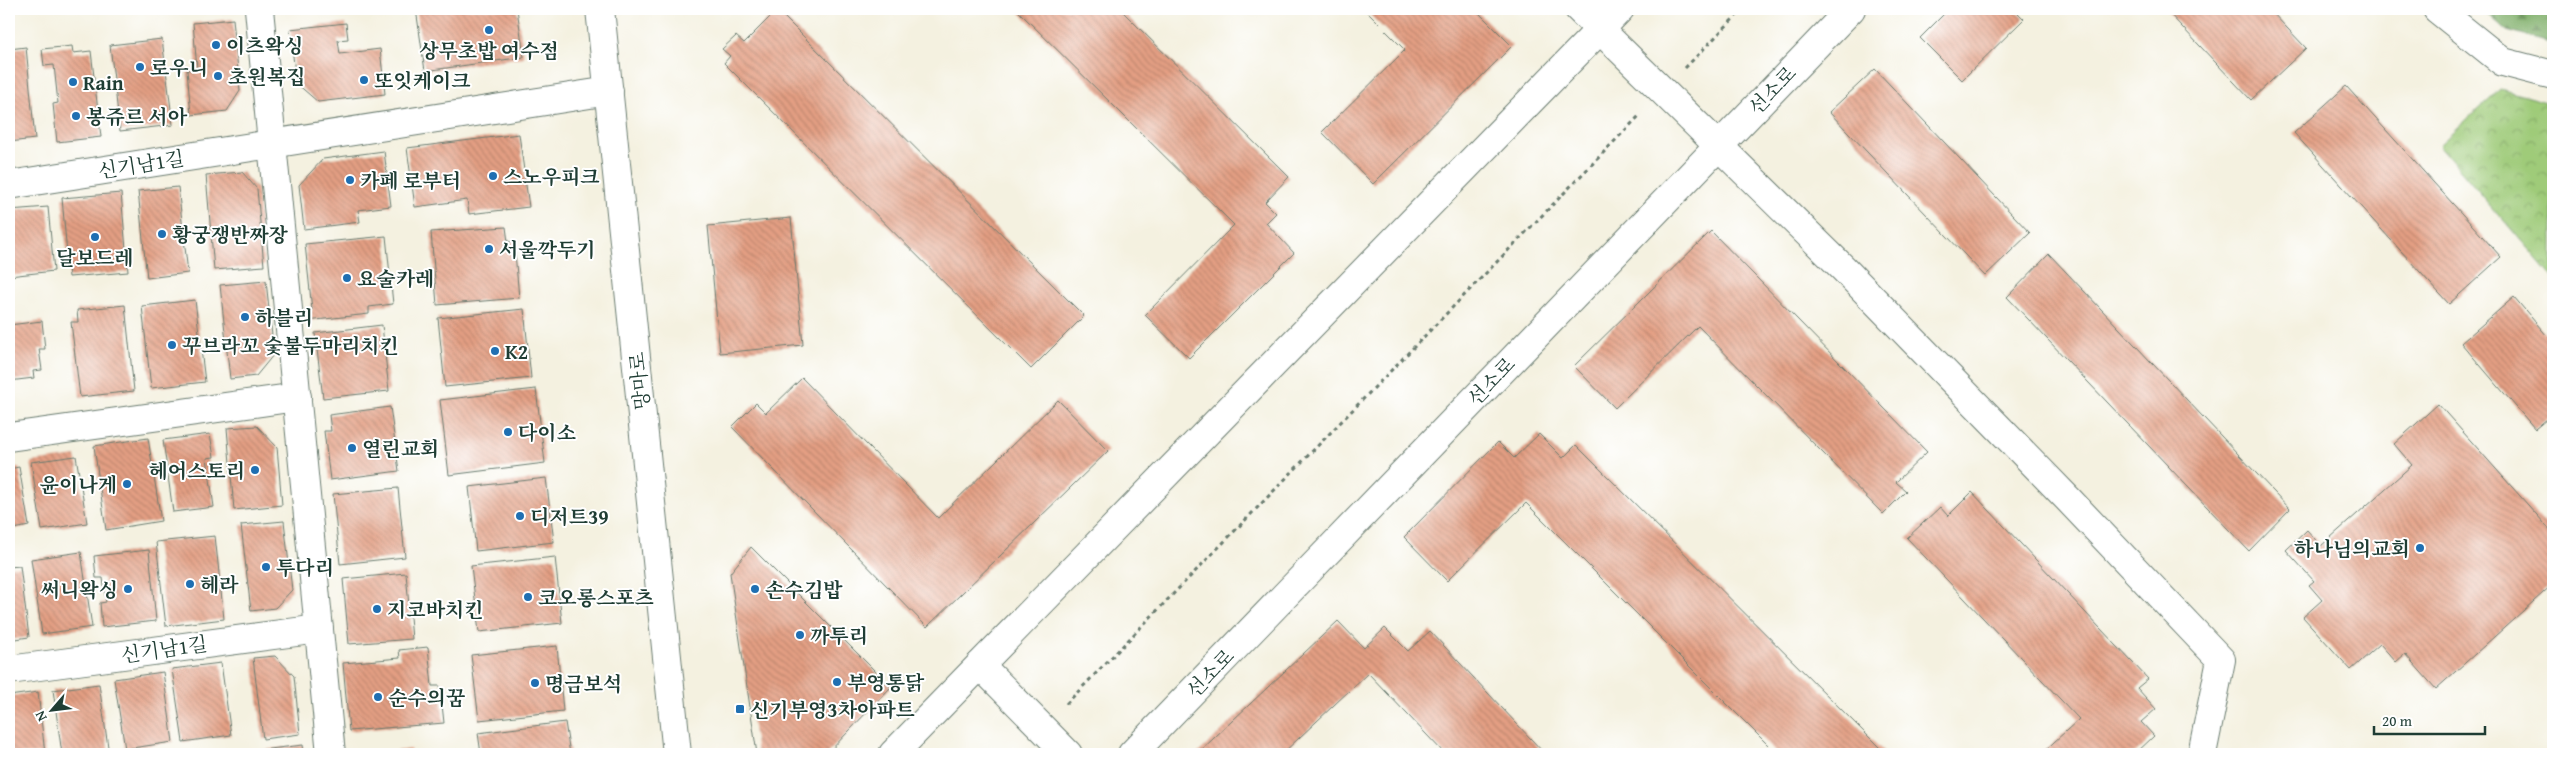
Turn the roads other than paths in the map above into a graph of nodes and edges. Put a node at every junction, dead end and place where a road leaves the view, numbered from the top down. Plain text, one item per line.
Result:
1 (259, 9) edge
2 (600, 9) edge
3 (1579, 9) edge
4 (1620, 9) edge
5 (1851, 9) edge
6 (2437, 9) edge
7 (1600, 30) junction
8 (2553, 75) edge
9 (609, 91) junction
10 (272, 143) junction
11 (1719, 145) junction
12 (9, 184) edge
13 (297, 397) junction
14 (9, 437) edge
15 (319, 629) junction
16 (980, 665) junction
17 (9, 670) edge
18 (332, 754) edge
19 (677, 754) edge
20 (893, 754) edge
21 (1068, 754) edge
22 (1132, 754) edge
23 (2202, 754) edge

1 - 10 street
2 - 9 street, 망마로
3 - 7 street
4 - 7 street
5 - 11 street, 선소로
6 - 8 street
7 - 11 street
7 - 16 street
9 - 10 street, 신기남1길
9 - 19 street, 망마로
10 - 12 street, 신기남1길
10 - 13 street
11 - 22 street, 선소로
11 - 23 street
13 - 14 street
13 - 15 street
15 - 17 street, 신기남1길
15 - 18 street
16 - 20 street
16 - 21 street

